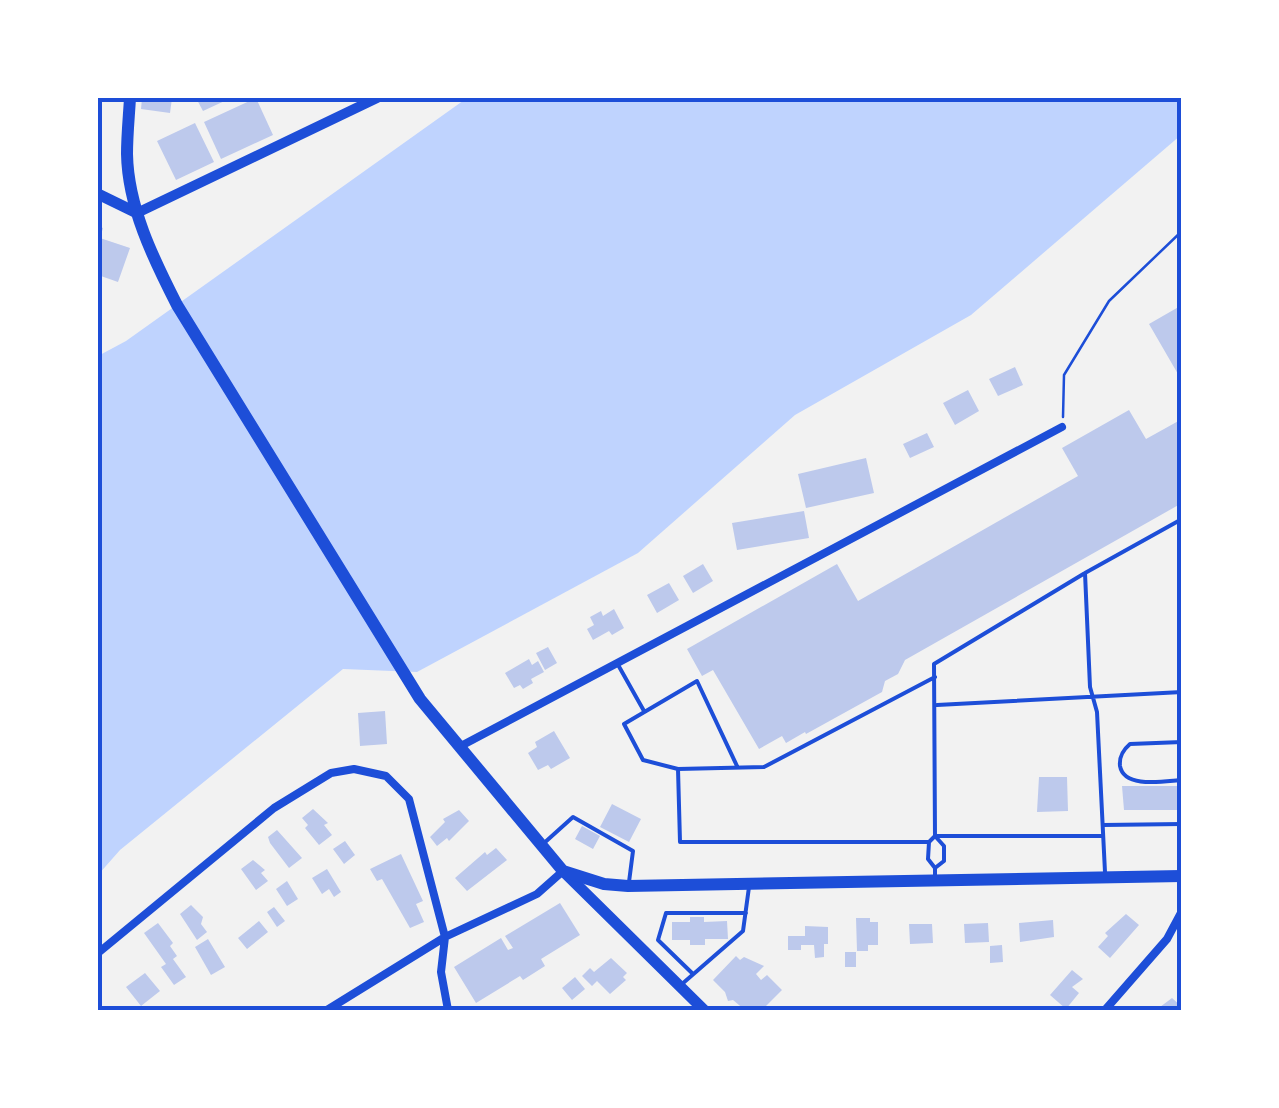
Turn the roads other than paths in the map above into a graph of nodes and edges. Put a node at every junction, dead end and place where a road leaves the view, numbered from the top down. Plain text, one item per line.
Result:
1 (130, 98) edge
2 (377, 98) edge
3 (98, 194) edge
4 (138, 214) junction
5 (1062, 428) road end
6 (1182, 519) edge
7 (1086, 573) junction
8 (616, 664) junction
9 (935, 676) junction
10 (1182, 692) edge
11 (1093, 699) junction
12 (936, 706) junction
13 (645, 712) junction
14 (1182, 742) edge
15 (459, 746) junction
16 (678, 768) junction
17 (737, 768) junction
18 (1182, 780) edge
19 (1182, 824) edge
20 (1102, 825) junction
21 (935, 836) junction
22 (1103, 836) junction
23 (928, 842) junction
24 (542, 846) junction
25 (563, 871) junction
26 (935, 874) junction
27 (1182, 876) edge
28 (1105, 878) junction
29 (750, 884) junction
30 (628, 886) junction
31 (1182, 911) edge
32 (746, 913) junction
33 (445, 936) junction
34 (98, 953) edge
35 (694, 974) junction
36 (678, 987) junction
37 (327, 1010) edge
38 (448, 1010) edge
39 (701, 1010) edge
40 (1105, 1010) edge

1 - 4 main road
2 - 4 street
3 - 4 main road
4 - 15 main road
5 - 8 street
6 - 7 lane
7 - 9 lane
7 - 11 lane
8 - 13 lane
8 - 15 street
9 - 12 lane
9 - 17 lane
10 - 11 lane
11 - 12 lane
11 - 20 lane
12 - 21 lane
13 - 16 lane
13 - 17 lane
14 - 18 lane
15 - 24 main road
16 - 17 lane
16 - 23 lane
19 - 20 lane
20 - 22 lane
21 - 22 lane
21 - 23 lane
21 - 26 lane
22 - 28 lane
23 - 26 lane
24 - 25 main road
24 - 30 lane
25 - 30 main road
25 - 33 street
25 - 36 main road
26 - 28 main road
26 - 29 main road
27 - 28 main road
29 - 30 main road
29 - 32 lane
31 - 40 street
32 - 35 lane
32 - 35 lane
33 - 34 street
33 - 37 street
33 - 38 street
35 - 36 lane
36 - 39 main road

